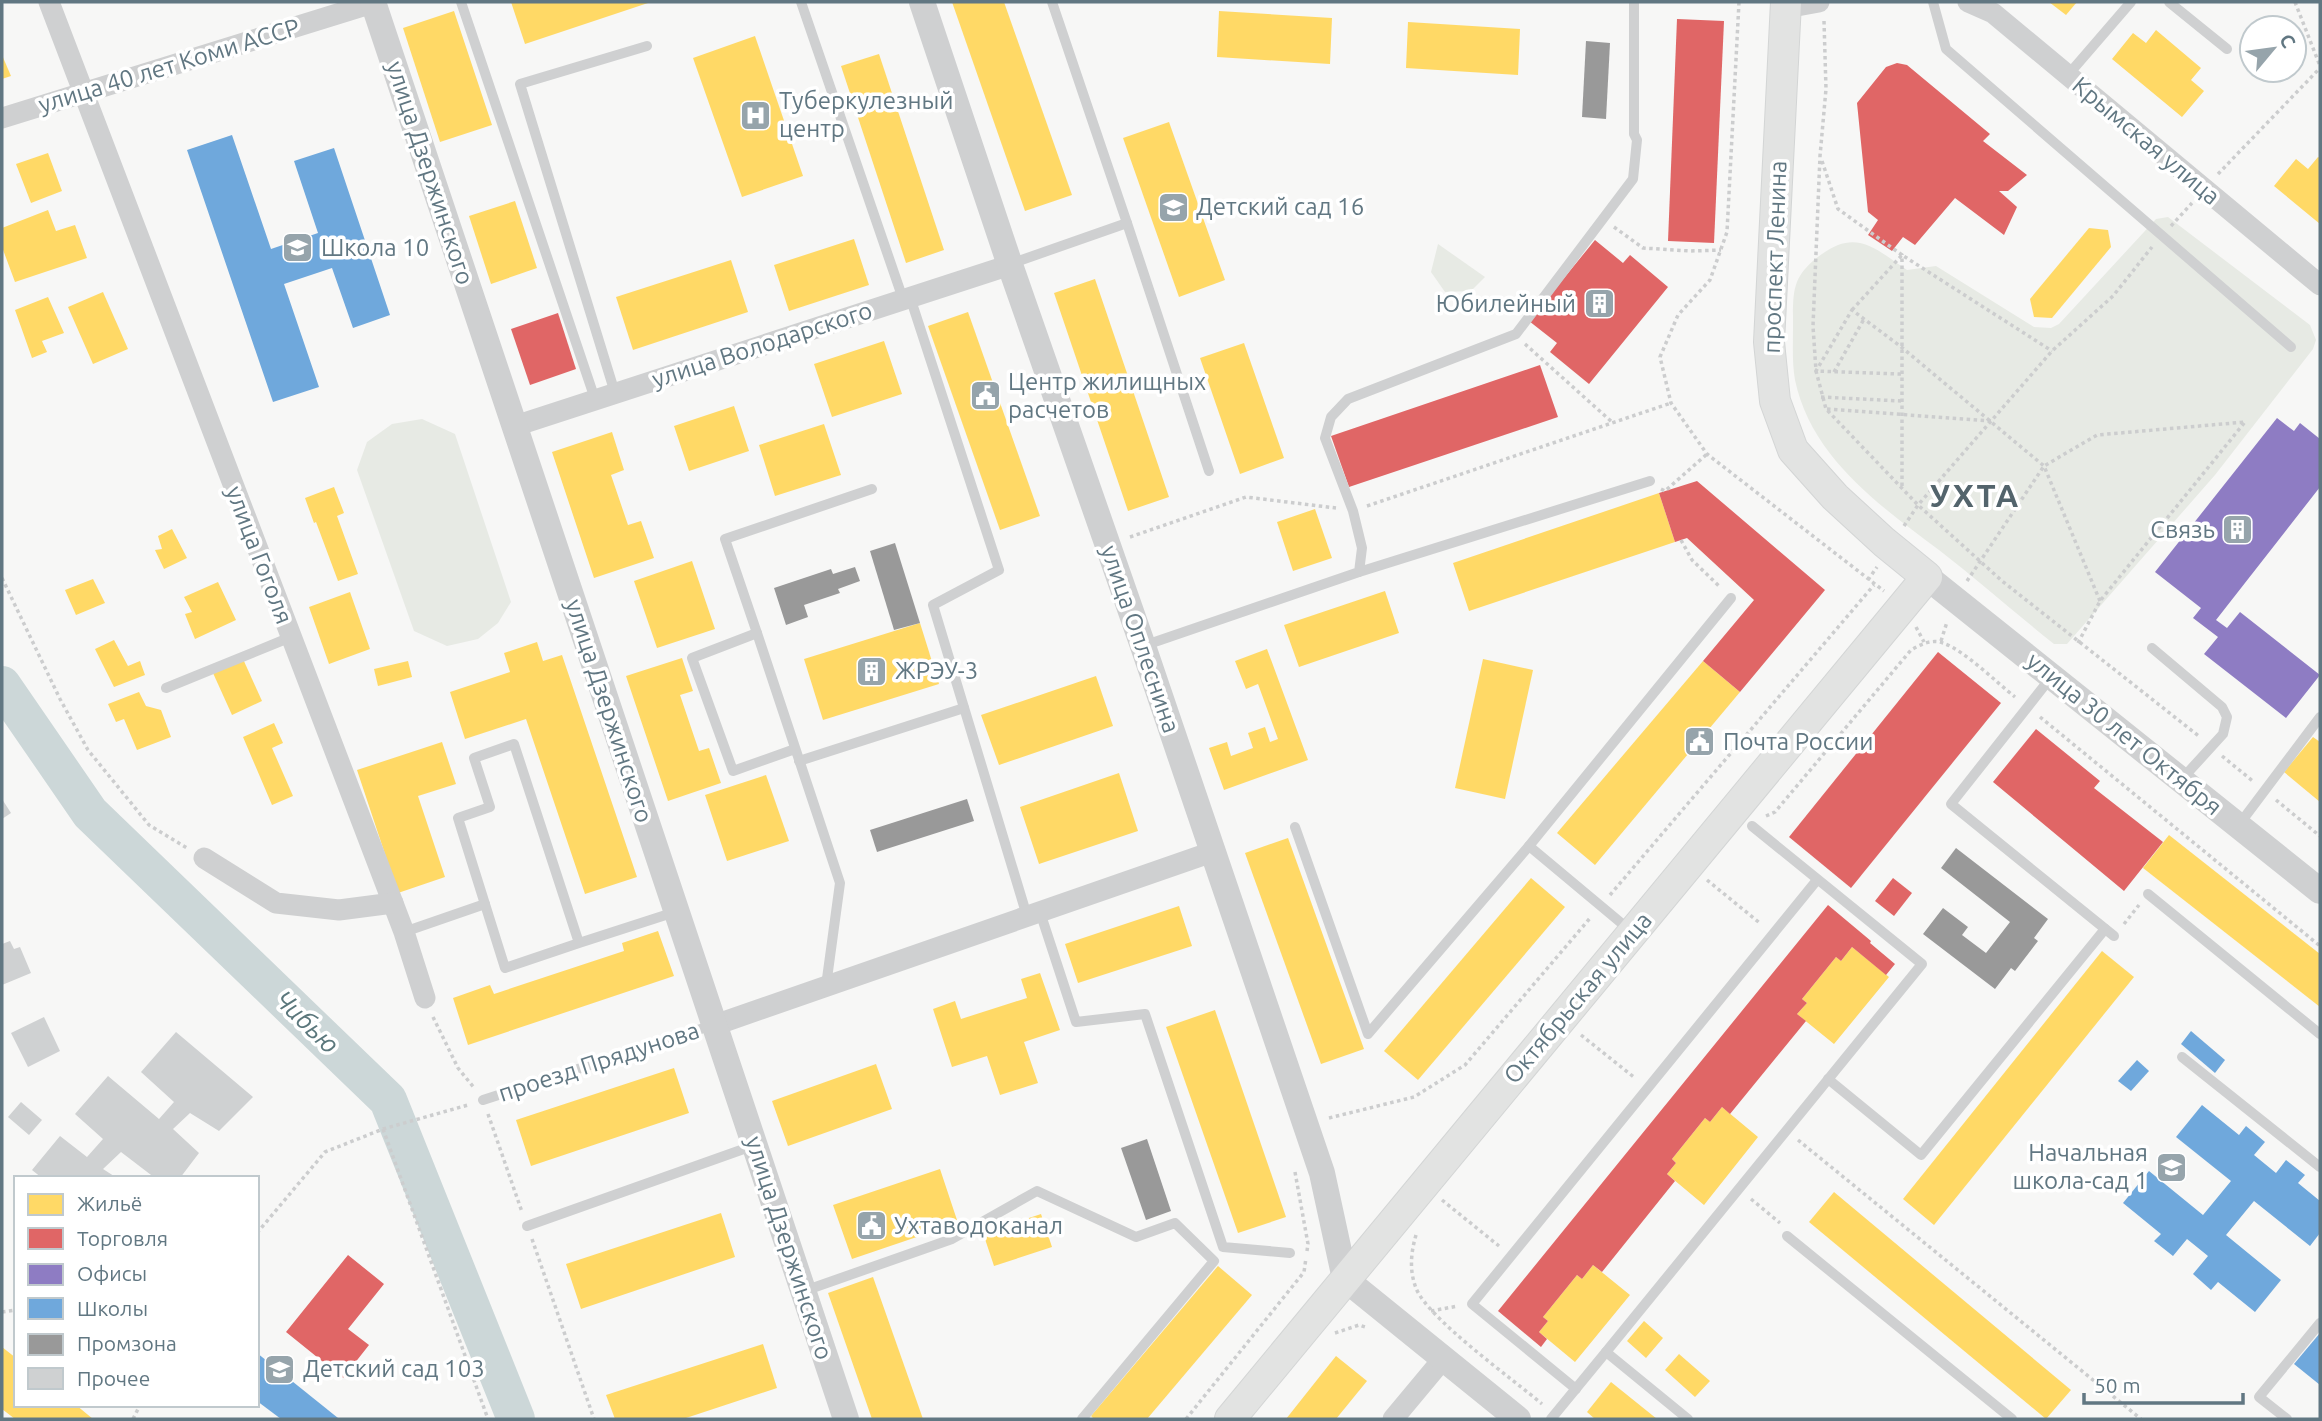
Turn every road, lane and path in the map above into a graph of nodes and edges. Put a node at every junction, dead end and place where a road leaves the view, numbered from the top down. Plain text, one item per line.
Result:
1 (49, 2) edge
2 (374, 2) edge
3 (461, 2) edge
4 (801, 2) edge
5 (922, 2) edge
6 (1052, 2) edge
7 (1633, 2) edge
8 (1740, 2) edge
9 (1933, 2) edge
10 (1968, 2) edge
11 (2131, 2) edge
12 (2169, 2) edge
13 (2295, 2) edge
14 (1786, 5) edge
15 (1821, 7) edge
16 (647, 46) dead end
17 (2227, 50) dead end
18 (2320, 67) edge
19 (2068, 75) junction
20 (82, 93) junction
21 (2, 118) edge
22 (1820, 156) junction
23 (2204, 189) junction
24 (1604, 219) junction
25 (1127, 223) junction
26 (2161, 237) junction
27 (1721, 250) junction
28 (1902, 255) junction
29 (1010, 265) junction
30 (2320, 285) edge
31 (906, 298) junction
32 (1852, 310) junction
33 (1864, 318) junction
34 (1516, 334) junction
35 (1900, 346) junction
36 (2291, 347) dead end
37 (2052, 351) junction
38 (1816, 371) junction
39 (1834, 372) junction
40 (1901, 374) junction
41 (615, 393) junction
42 (1821, 397) junction
43 (594, 400) junction
44 (1901, 401) junction
45 (1671, 403) junction
46 (1826, 409) junction
47 (1902, 413) junction
48 (1993, 421) junction
49 (1613, 423) junction
50 (514, 426) junction
51 (1707, 454) junction
52 (2044, 466) junction
53 (1209, 471) dead end
54 (1650, 481) dead end
55 (1902, 488) junction
56 (872, 489) dead end
57 (1665, 491) dead end
58 (1918, 505) junction
59 (1353, 511) junction
60 (1122, 540) dead end
61 (1681, 540) dead end
62 (1891, 547) junction
63 (1980, 561) junction
64 (1359, 572) junction
65 (1927, 577) junction
66 (2, 578) edge
67 (1868, 580) junction
68 (1874, 585) junction
69 (1731, 598) joint
70 (2100, 601) junction
71 (1903, 604) junction
72 (757, 633) junction
73 (291, 637) junction
74 (2078, 643) junction
75 (1143, 646) junction
76 (2152, 648) dead end
77 (2052, 677) junction
78 (166, 688) dead end
79 (964, 708) junction
80 (2029, 708) junction
81 (2320, 717) edge
82 (2211, 747) junction
83 (797, 755) junction
84 (2181, 780) junction
85 (2263, 790) junction
86 (1752, 826) joint
87 (2238, 826) junction
88 (1295, 827) dead end
89 (2320, 836) edge
90 (1529, 846) junction
91 (1212, 852) junction
92 (204, 858) joint
93 (1714, 871) dead end
94 (1817, 880) junction
95 (2320, 891) edge
96 (2148, 894) joint
97 (393, 904) junction
98 (485, 904) junction
99 (1600, 906) junction
100 (675, 912) junction
101 (1034, 914) junction
102 (2105, 929) junction
103 (404, 932) junction
104 (1632, 932) junction
105 (1773, 934) junction
106 (2114, 936) joint
107 (579, 943) junction
108 (2320, 946) edge
109 (825, 986) junction
110 (425, 998) joint
111 (715, 1025) junction
112 (1579, 1033) dead end
113 (2320, 1034) edge
114 (2182, 1057) dead end
115 (1828, 1079) junction
116 (1647, 1088) junction
117 (483, 1100) junction
118 (1334, 1116) dead end
119 (383, 1129) junction
120 (1786, 1130) junction
121 (755, 1145) junction
122 (2320, 1167) edge
123 (1294, 1169) dead end
124 (1739, 1189) junction
125 (1447, 1194) dead end
126 (1442, 1200) junction
127 (1434, 1210) dead end
128 (527, 1226) junction
129 (1418, 1230) dead end
130 (259, 1231) edge
131 (1787, 1236) joint
132 (1290, 1253) dead end
133 (1511, 1256) junction
134 (1345, 1279) junction
135 (804, 1292) junction
136 (1472, 1304) junction
137 (1431, 1311) junction
138 (2320, 1322) edge
139 (1371, 1329) dead end
140 (1332, 1335) dead end
141 (1606, 1352) junction
142 (1443, 1359) junction
143 (1576, 1389) junction
144 (1553, 1417) edge
145 (488, 1419) edge
146 (594, 1419) edge
147 (845, 1419) edge
148 (1082, 1419) edge
149 (1186, 1419) edge
150 (1230, 1419) edge
151 (1393, 1419) edge
152 (1518, 1419) edge
153 (1688, 1419) edge
154 (2012, 1419) edge
155 (2141, 1419) edge
156 (2287, 1419) edge

1 - 20 street, улица Гоголя
2 - 20 street, улица 40 лет Коми АССР
2 - 50 street, улица Дзержинского
3 - 43 lane
4 - 31 lane
5 - 29 street, улица Оплеснина
6 - 25 lane
7 - 24 lane
8 - 27 path
9 - 26 lane
10 - 19 street, Крымская улица
11 - 19 lane
12 - 17 lane
13 - 18 path
14 - 15 street
14 - 62 main road, проспект Ленина
15 - 22 path
16 - 41 lane
18 - 23 path
19 - 23 street, Крымская улица
20 - 21 street, улица 40 лет Коми АССР
20 - 73 street, улица Гоголя
22 - 28 path
22 - 38 path
23 - 26 path
23 - 30 street, Крымская улица
24 - 27 path
24 - 34 lane
25 - 29 lane
25 - 53 lane
26 - 36 lane
26 - 37 path
27 - 45 path
28 - 32 path
28 - 35 path
28 - 37 path
29 - 31 street, улица Володарского
29 - 75 street, улица Оплеснина
31 - 41 street, улица Володарского
31 - 79 lane
32 - 33 path
32 - 38 path
33 - 35 path
33 - 39 path
34 - 49 path
34 - 59 lane
35 - 40 path
35 - 48 path
37 - 48 path
38 - 39 path
38 - 42 path
39 - 40 path
40 - 44 path
41 - 43 street, улица Володарского
42 - 44 path
42 - 46 path
43 - 50 street, улица Володарского
44 - 47 path
45 - 49 path
45 - 51 path
46 - 47 path
46 - 55 path
47 - 48 path
47 - 55 path
48 - 52 path
48 - 58 path
49 - 59 path
50 - 100 street, улица Дзержинского
51 - 57 path
51 - 67 path
52 - 63 path
52 - 70 path
52 - 70 path
54 - 64 lane
55 - 58 path
56 - 72 lane
58 - 62 path
58 - 63 path
59 - 60 path
59 - 64 lane
61 - 69 path
62 - 65 main road, проспект Ленина
62 - 67 path
63 - 74 path
64 - 75 lane
65 - 71 main road, Октябрьская улица
65 - 77 street, улица 30 лет Октября
66 - 92 path
67 - 68 path
68 - 71 path
68 - 99 path
69 - 90 lane
70 - 74 path
71 - 104 main road, Октябрьская улица
72 - 83 lane
72 - 83 lane
73 - 78 lane
73 - 97 street, улица Гоголя
74 - 82 path
75 - 91 street, улица Оплеснина
76 - 82 lane
77 - 80 lane
77 - 84 street, улица 30 лет Октября
79 - 83 lane
79 - 101 lane
80 - 86 path
80 - 102 lane
80 - 108 path
81 - 85 lane
82 - 84 lane
82 - 85 path
83 - 109 lane
84 - 87 street, улица 30 лет Октября
85 - 87 lane
85 - 89 path
86 - 94 lane
87 - 95 street, улица 30 лет Октября
88 - 90 lane
90 - 99 lane
91 - 101 street
91 - 134 street, улица Оплеснина
92 - 97 street
93 - 105 path
94 - 105 lane
94 - 115 lane
96 - 106 path
96 - 113 lane
97 - 103 street, улица Гоголя
98 - 103 lane
98 - 107 lane
98 - 107 lane
99 - 104 lane
99 - 118 path
100 - 107 lane
100 - 111 street, улица Дзержинского
101 - 109 street
101 - 132 lane
102 - 106 lane
102 - 115 lane
103 - 110 street, улица Гоголя
104 - 134 main road, Октябрьская улица
105 - 116 lane
109 - 111 street
110 - 117 path
111 - 117 lane, проезд Прядунова
111 - 121 street, улица Дзержинского
112 - 116 path
114 - 122 lane
115 - 120 lane
116 - 133 lane
117 - 119 path
117 - 128 path
119 - 130 path
119 - 145 path
120 - 124 lane
120 - 155 path
121 - 128 lane
121 - 135 street, улица Дзержинского
123 - 149 path
124 - 131 path
124 - 141 lane
125 - 126 path
126 - 127 path
126 - 133 path
128 - 146 path
129 - 137 path
131 - 154 lane
133 - 136 lane
134 - 142 street
134 - 150 main road, Октябрьская улица
135 - 147 street, улица Дзержинского
135 - 148 lane
136 - 137 path
136 - 143 lane
137 - 144 path
138 - 156 lane
139 - 140 path
141 - 143 lane
141 - 153 lane
142 - 151 street
142 - 152 street
143 - 144 lane

